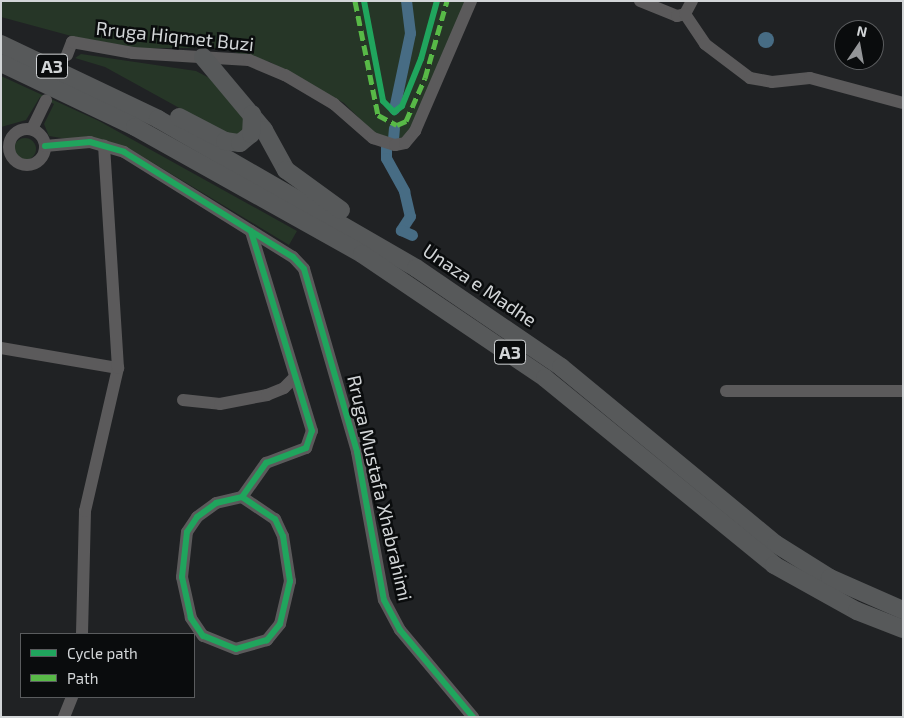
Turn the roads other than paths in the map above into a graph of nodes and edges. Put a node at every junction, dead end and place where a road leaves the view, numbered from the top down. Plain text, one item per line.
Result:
1 (471, 1) edge
2 (640, 1) edge
3 (692, 1) edge
4 (685, 14) junction
5 (1, 44) edge
6 (67, 55) dead end
7 (203, 57) junction
8 (1, 63) edge
9 (112, 94) junction
10 (46, 100) dead end
11 (903, 103) edge
12 (252, 114) junction
13 (32, 129) junction
14 (5, 145) edge
15 (104, 145) junction
16 (45, 146) junction
17 (356, 230) junction
18 (251, 231) junction
19 (1, 348) edge
20 (118, 368) junction
21 (294, 378) junction
22 (726, 391) dead end
23 (903, 391) edge
24 (182, 400) dead end
25 (242, 497) junction
26 (903, 610) edge
27 (903, 629) edge
28 (82, 633) edge
29 (72, 698) edge
30 (64, 717) edge
31 (472, 717) edge

1 - 7 street, Rruga Hiqmet Buzi
2 - 4 street
3 - 4 street
4 - 11 street
5 - 9 highway, Unaza e Madhe / A3
6 - 7 street, Rruga Hiqmet Buzi
7 - 12 highway
8 - 27 highway, Unaza e Madhe / A3
9 - 12 highway
9 - 17 highway, Unaza e Madhe / A3
10 - 13 street
12 - 17 highway
13 - 14 street
13 - 16 street
14 - 16 street
15 - 16 street, Rruga Mustafa Xhabrahimi
15 - 18 street, Rruga Mustafa Xhabrahimi
15 - 20 street
17 - 26 highway, Unaza e Madhe / A3
18 - 21 street
18 - 31 street, Rruga Mustafa Xhabrahimi
19 - 20 street
20 - 28 street
21 - 24 street
21 - 25 street
22 - 23 street
25 - 25 street
29 - 30 street

